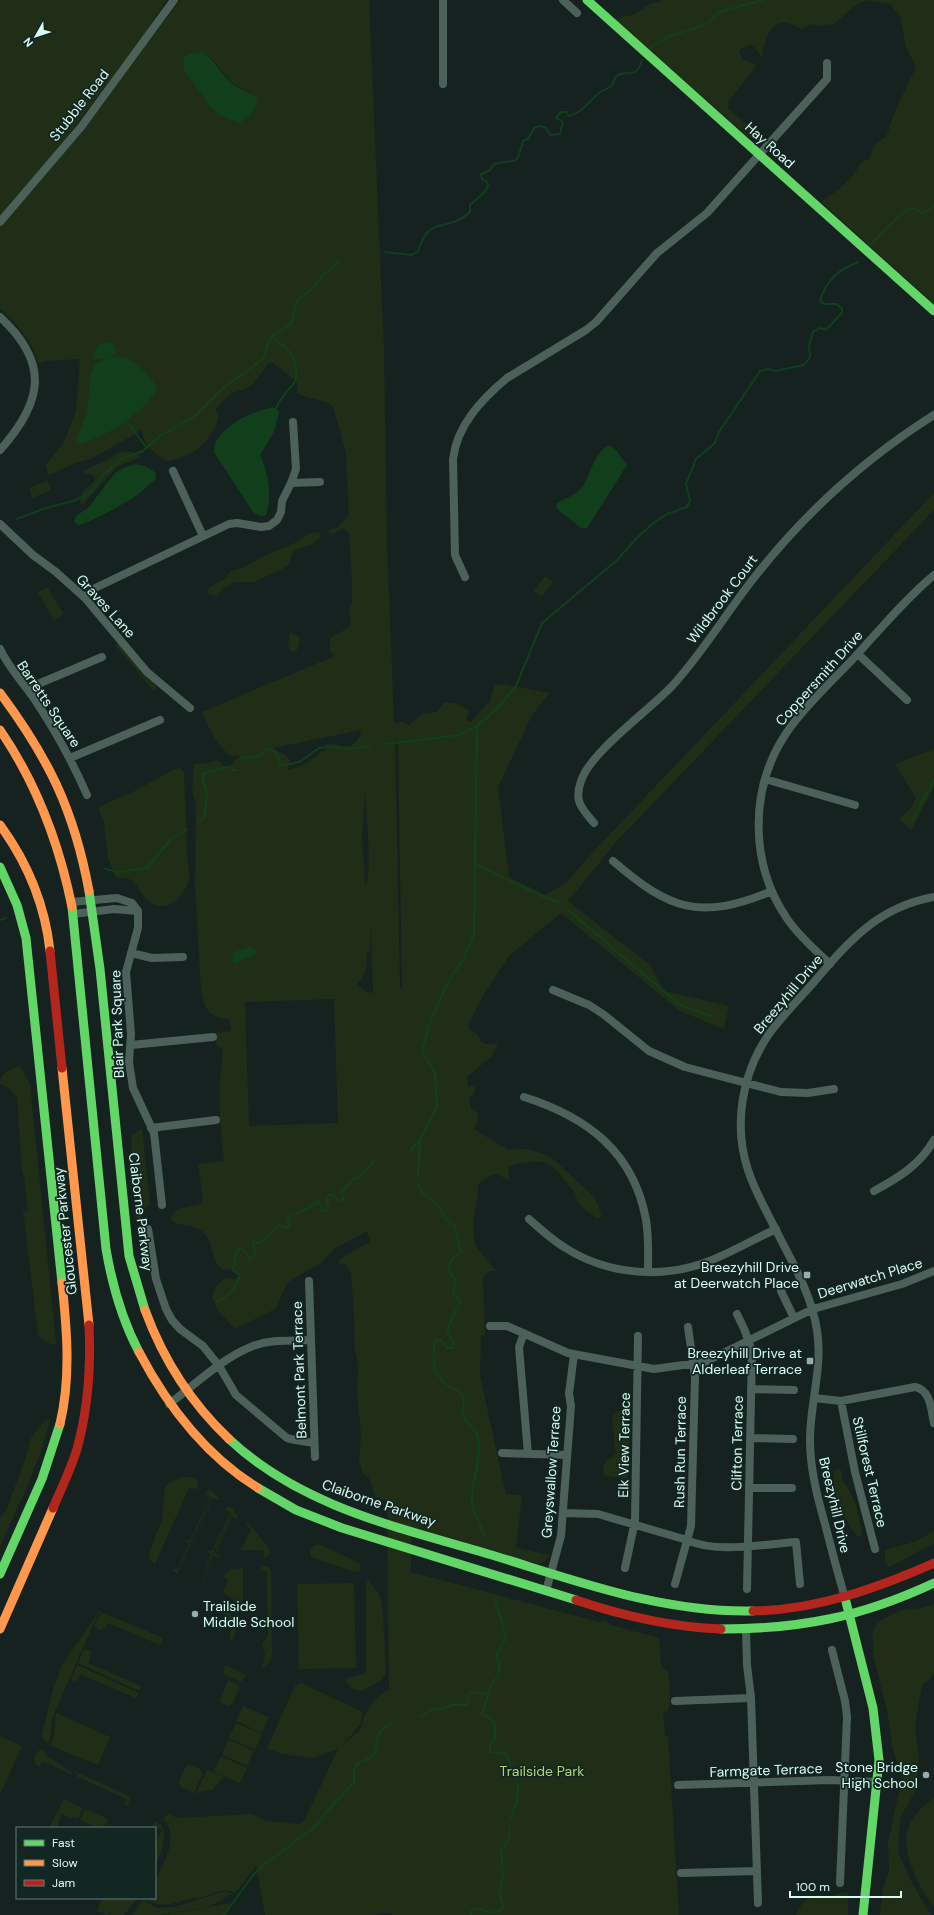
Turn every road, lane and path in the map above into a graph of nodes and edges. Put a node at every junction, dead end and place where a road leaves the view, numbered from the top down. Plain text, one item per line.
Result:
1 (174, 0) edge
2 (443, 0) edge
3 (562, 0) edge
4 (587, 0) edge
5 (577, 13) dead end
6 (827, 63) dead end
7 (443, 84) dead end
8 (759, 155) junction
9 (0, 222) edge
10 (934, 312) edge
11 (0, 317) edge
12 (934, 415) edge
13 (293, 422) dead end
14 (0, 450) edge
15 (173, 471) dead end
16 (320, 482) dead end
17 (291, 483) junction
18 (0, 524) edge
19 (203, 536) junction
20 (934, 575) edge
21 (465, 577) dead end
22 (85, 598) junction
23 (0, 649) edge
24 (858, 654) junction
25 (102, 657) dead end
26 (29, 691) junction
27 (0, 693) edge
28 (907, 700) dead end
29 (190, 708) dead end
30 (160, 720) dead end
31 (0, 730) edge
32 (70, 758) junction
33 (765, 779) junction
34 (87, 795) dead end
35 (854, 805) dead end
36 (594, 823) dead end
37 (0, 826) edge
38 (613, 861) dead end
39 (0, 867) edge
40 (772, 891) junction
41 (934, 897) edge
42 (92, 900) junction
43 (71, 902) junction
44 (93, 911) junction
45 (138, 911) junction
46 (73, 914) junction
47 (131, 953) junction
48 (183, 957) dead end
49 (830, 964) junction
50 (553, 990) dead end
51 (213, 1037) dead end
52 (130, 1045) junction
53 (746, 1083) junction
54 (834, 1089) dead end
55 (524, 1097) dead end
56 (216, 1120) dead end
57 (151, 1128) junction
58 (934, 1140) edge
59 (874, 1191) dead end
60 (162, 1205) dead end
61 (529, 1219) dead end
62 (148, 1229) dead end
63 (776, 1229) junction
64 (934, 1271) edge
65 (648, 1272) junction
66 (309, 1281) dead end
67 (781, 1291) dead end
68 (813, 1309) junction
69 (737, 1314) dead end
70 (794, 1318) junction
71 (490, 1326) dead end
72 (688, 1328) dead end
73 (524, 1334) junction
74 (638, 1336) dead end
75 (311, 1340) junction
76 (748, 1340) junction
77 (574, 1354) junction
78 (693, 1364) junction
79 (219, 1366) junction
80 (638, 1367) junction
81 (751, 1389) junction
82 (794, 1390) dead end
83 (187, 1391) junction
84 (814, 1398) junction
85 (841, 1401) junction
86 (169, 1404) junction
87 (934, 1423) edge
88 (750, 1438) junction
89 (793, 1439) dead end
90 (314, 1443) junction
91 (502, 1453) dead end
92 (528, 1454) junction
93 (567, 1454) junction
94 (315, 1457) dead end
95 (749, 1488) junction
96 (792, 1488) dead end
97 (563, 1513) junction
98 (635, 1524) junction
99 (687, 1540) junction
100 (748, 1546) junction
101 (875, 1549) dead end
102 (934, 1563) edge
103 (625, 1568) dead end
104 (551, 1573) junction
105 (0, 1574) edge
106 (934, 1583) edge
107 (674, 1584) dead end
108 (800, 1584) dead end
109 (747, 1589) dead end
110 (546, 1591) junction
111 (845, 1598) junction
112 (850, 1617) junction
113 (0, 1629) edge
114 (746, 1630) junction
115 (832, 1650) dead end
116 (751, 1698) junction
117 (676, 1701) dead end
118 (844, 1781) junction
119 (878, 1782) junction
120 (753, 1783) junction
121 (678, 1785) dead end
122 (757, 1871) junction
123 (681, 1873) dead end
124 (840, 1882) dead end
125 (758, 1902) dead end
126 (863, 1915) edge

1 - 9 street, Stubble Road
2 - 7 street
3 - 5 street
4 - 8 main road, Hay Road
6 - 8 street
8 - 10 main road, Hay Road
8 - 21 street
11 - 14 street
12 - 36 street, Wildbrook Court
13 - 17 street
15 - 19 street
16 - 17 street
17 - 19 street
18 - 22 street, Graves Lane
19 - 22 street
20 - 24 street, Coppersmith Drive
22 - 29 street, Graves Lane
23 - 26 street, Barretts Square
24 - 28 street
24 - 33 street, Coppersmith Drive
25 - 26 street
26 - 32 street, Barretts Square
27 - 42 main road, Claiborne Parkway
30 - 32 street
31 - 43 main road
32 - 34 street, Barretts Square
33 - 35 street
33 - 40 street, Coppersmith Drive
37 - 113 main road, Gloucester Parkway
38 - 40 street
39 - 105 main road, Gloucester Parkway
40 - 49 street, Coppersmith Drive
41 - 49 street, Breezyhill Drive
42 - 43 street
42 - 44 main road, Claiborne Parkway
42 - 45 street
43 - 46 main road
44 - 45 street
44 - 46 street
44 - 83 main road, Claiborne Parkway
45 - 47 street, Blair Park Square
46 - 86 main road
47 - 48 street
47 - 52 street, Blair Park Square
49 - 53 street, Breezyhill Drive
50 - 53 street
51 - 52 street
52 - 57 street, Blair Park Square
53 - 54 street
53 - 63 street, Breezyhill Drive
55 - 65 street
56 - 57 street
57 - 60 street, Blair Park Square
58 - 59 street
61 - 65 street
62 - 79 street
63 - 65 street
63 - 68 street, Breezyhill Drive
64 - 68 street, Deerwatch Place
66 - 75 street, Belmont Park Terrace
67 - 70 street
68 - 70 street, Deerwatch Place
68 - 84 street, Breezyhill Drive
69 - 76 street, Clifton Terrace
70 - 76 street, Deerwatch Place
71 - 73 street, Deerwatch Place
72 - 78 street, Rush Run Terrace
73 - 77 street, Deerwatch Place
73 - 92 street
74 - 80 street, Elk View Terrace
75 - 79 street
75 - 90 street, Belmont Park Terrace
76 - 78 street, Deerwatch Place
76 - 81 street, Clifton Terrace
77 - 80 street, Deerwatch Place
77 - 93 street, Greyswallow Terrace
78 - 80 street, Deerwatch Place
78 - 99 street, Rush Run Terrace
79 - 83 street
79 - 90 street
80 - 98 street, Elk View Terrace
81 - 82 street
81 - 88 street, Clifton Terrace
83 - 86 street
83 - 104 main road, Claiborne Parkway
84 - 85 street
84 - 111 street, Breezyhill Drive
85 - 87 street
85 - 101 street, Stillforest Terrace
86 - 110 main road
88 - 89 street
88 - 95 street, Clifton Terrace
90 - 94 street, Belmont Park Terrace
91 - 92 street
92 - 93 street
93 - 97 street, Greyswallow Terrace
95 - 96 street
95 - 100 street, Clifton Terrace
97 - 98 street
97 - 104 street, Greyswallow Terrace
98 - 99 street
98 - 103 street, Elk View Terrace
99 - 100 street
99 - 107 street, Rush Run Terrace
100 - 108 street
100 - 109 street, Clifton Terrace
102 - 111 main road, Claiborne Parkway
104 - 110 street, Greyswallow Terrace
104 - 111 main road, Claiborne Parkway
106 - 112 main road
110 - 114 main road
111 - 112 main road
112 - 114 main road
112 - 119 main road
114 - 116 street
115 - 118 street
116 - 117 street
116 - 120 street
118 - 119 street, Farmgate Terrace
118 - 120 street, Farmgate Terrace
118 - 124 street
119 - 126 main road
120 - 121 street, Farmgate Terrace
120 - 122 street
122 - 123 street
122 - 125 street

